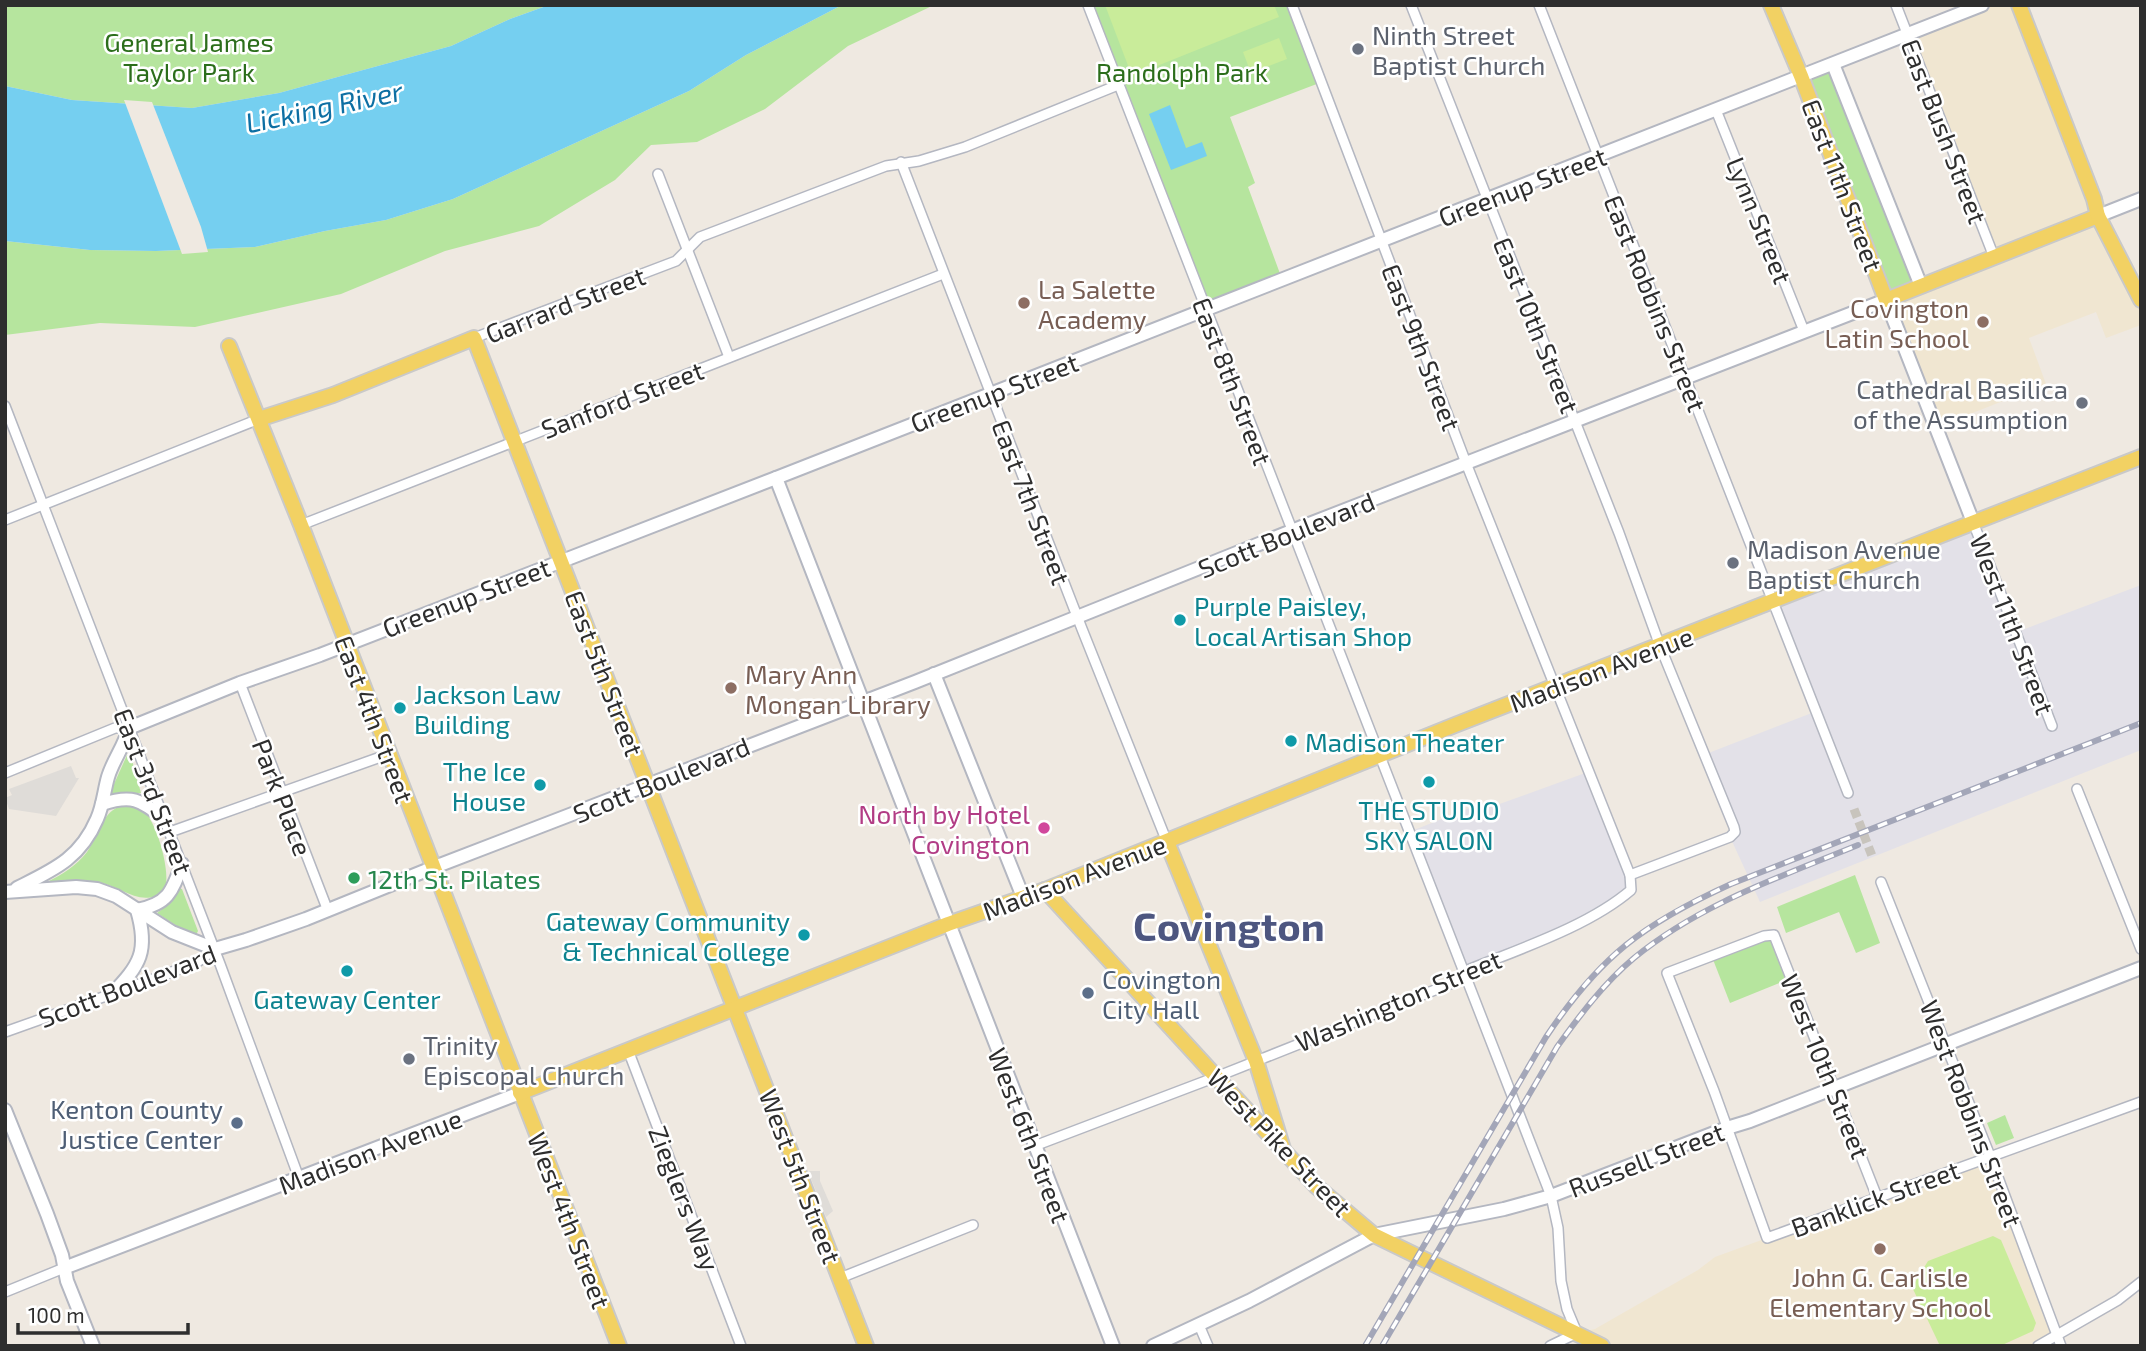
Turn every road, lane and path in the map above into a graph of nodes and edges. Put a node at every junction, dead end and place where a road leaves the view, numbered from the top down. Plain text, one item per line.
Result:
1 (1088, 5) edge
2 (1292, 5) edge
3 (1411, 5) edge
4 (1539, 5) edge
5 (1771, 5) edge
6 (1896, 5) edge
7 (1982, 5) edge
8 (2019, 5) edge
9 (1908, 35) junction
10 (1833, 64) junction
11 (1801, 76) junction
12 (1118, 85) junction
13 (1716, 110) junction
14 (1597, 156) junction
15 (901, 162) junction
16 (658, 174) dead end
17 (2141, 199) edge
18 (1487, 200) junction
19 (2098, 216) junction
20 (1381, 241) junction
21 (687, 248) junction
22 (1994, 257) junction
23 (943, 274) junction
24 (1921, 286) junction
25 (1886, 300) junction
26 (2141, 300) edge
27 (1205, 310) junction
28 (1804, 331) junction
29 (474, 338) junction
30 (229, 346) dead end
31 (729, 357) junction
32 (1685, 377) junction
33 (989, 393) junction
34 (5, 406) edge
35 (259, 419) junction
36 (1575, 421) junction
37 (515, 441) junction
38 (2141, 457) edge
39 (1466, 463) junction
40 (776, 478) junction
41 (43, 505) junction
42 (5, 520) edge
43 (1973, 522) junction
44 (301, 525) junction
45 (1292, 531) junction
46 (561, 560) junction
47 (1772, 601) junction
48 (1077, 618) junction
49 (346, 644) junction
50 (1660, 646) junction
51 (934, 674) junction
52 (240, 683) junction
53 (1555, 687) junction
54 (864, 701) junction
55 (2052, 726) dead end
56 (130, 728) junction
57 (389, 754) junction
58 (1379, 757) junction
59 (5, 773) edge
60 (648, 784) junction
61 (2077, 789) dead end
62 (1848, 793) dead end
63 (282, 794) junction
64 (102, 804) junction
65 (165, 819) junction
66 (170, 832) junction
67 (1167, 842) junction
68 (182, 864) junction
69 (432, 868) junction
70 (1630, 875) junction
71 (1881, 882) dead end
72 (1045, 890) junction
73 (8, 891) edge
74 (1023, 897) junction
75 (137, 910) junction
76 (328, 911) junction
77 (948, 924) junction
78 (2141, 949) edge
79 (215, 950) junction
80 (2141, 968) edge
81 (1463, 972) junction
82 (112, 995) junction
83 (734, 1007) junction
84 (5, 1031) edge
85 (1946, 1046) junction
86 (628, 1050) junction
87 (1256, 1061) junction
88 (1216, 1077) junction
89 (1836, 1088) junction
90 (520, 1093) junction
91 (2141, 1102) edge
92 (5, 1110) edge
93 (1727, 1128) junction
94 (1037, 1145) junction
95 (1285, 1154) junction
96 (1990, 1156) junction
97 (299, 1178) junction
98 (1551, 1196) junction
99 (1877, 1196) junction
100 (973, 1225) dead end
101 (1374, 1235) junction
102 (64, 1268) junction
103 (840, 1278) junction
104 (2141, 1282) edge
105 (5, 1292) edge
106 (1199, 1325) junction
107 (1577, 1333) junction
108 (2059, 1341) edge
109 (93, 1346) edge
110 (619, 1346) edge
111 (741, 1346) edge
112 (866, 1346) edge
113 (1113, 1346) edge
114 (1153, 1346) edge
115 (1208, 1346) edge
116 (1550, 1346) edge
117 (1602, 1346) edge
118 (2038, 1346) edge

1 - 12 street, East 8th Street
2 - 20 street, East 9th Street
3 - 18 street, East 10th Street
4 - 14 street, East Robbins Street
5 - 11 main road, East 11th Street
6 - 9 street, East Bush Street
7 - 9 main road, Greenup Street
8 - 19 main road
9 - 10 main road, Greenup Street
9 - 22 street, East Bush Street
10 - 11 main road, Greenup Street
10 - 24 main road, East 11th Street
11 - 13 main road, Greenup Street
11 - 25 main road, East 11th Street
12 - 15 street, Garrard Street
12 - 27 street, East 8th Street
13 - 14 main road, Greenup Street
13 - 28 street, Lynn Street
14 - 18 main road, Greenup Street
14 - 32 street, East Robbins Street
15 - 21 street, Garrard Street
15 - 23 street, East 7th Street
16 - 21 street
17 - 19 main road, Scott Boulevard
18 - 20 main road, Greenup Street
18 - 36 street, East 10th Street
19 - 22 main road, Scott Boulevard
19 - 26 main road
20 - 27 main road, Greenup Street
20 - 39 street, East 9th Street
21 - 29 street, Garrard Street
21 - 31 street
22 - 24 main road, Scott Boulevard
23 - 31 street, Sanford Street
23 - 33 street, East 7th Street
24 - 25 main road, Scott Boulevard
25 - 28 main road, Scott Boulevard
25 - 43 main road, East 11th Street
27 - 33 main road, Greenup Street
27 - 45 street, East 8th Street
28 - 32 main road, Scott Boulevard
29 - 35 main road, Garrard Street
29 - 37 main road, East 5th Street
30 - 35 main road, East 4th Street
31 - 37 street, Sanford Street
32 - 36 main road, Scott Boulevard
32 - 47 street, East Robbins Street
33 - 40 main road, Greenup Street
33 - 48 street, East 7th Street
34 - 41 street, East 3rd Street
35 - 41 street, Garrard Street
35 - 44 main road, East 4th Street
36 - 39 main road, Scott Boulevard
36 - 50 street, East 10th Street
37 - 44 street, Sanford Street
37 - 46 main road, East 5th Street
38 - 43 main road, Madison Avenue
39 - 45 main road, Scott Boulevard
39 - 53 street, East 9th Street
40 - 46 main road, Greenup Street
40 - 54 main road, West 6th Street
41 - 42 street, Garrard Street
41 - 56 street, East 3rd Street
43 - 47 main road, Madison Avenue
43 - 55 street, West 11th Street
44 - 49 main road, East 4th Street
45 - 48 main road, Scott Boulevard
45 - 58 street, East 8th Street
46 - 49 main road, Greenup Street
46 - 60 main road, East 5th Street
47 - 50 main road, Madison Avenue
47 - 62 street
48 - 51 main road, Scott Boulevard
48 - 67 street, East 7th Street
49 - 52 main road, Greenup Street
49 - 57 main road, East 4th Street
50 - 53 main road, Madison Avenue
50 - 70 street
51 - 54 main road, Scott Boulevard
51 - 74 main road
52 - 56 main road, Greenup Street
52 - 63 street, Park Place
53 - 58 main road, Madison Avenue
53 - 70 street, East 9th Street
54 - 60 main road, Scott Boulevard
54 - 77 main road, West 6th Street
56 - 59 street, Greenup Street
56 - 64 main road
56 - 65 street, East 3rd Street
57 - 63 street
57 - 69 main road, East 4th Street
58 - 67 main road, Madison Avenue
58 - 81 street, East 8th Street
60 - 69 main road, Scott Boulevard
60 - 83 main road, East 5th Street
61 - 78 street
63 - 66 street
63 - 76 street, Park Place
64 - 65 main road
64 - 73 main road
65 - 66 street, East 3rd Street
66 - 68 street, East 3rd Street
67 - 72 main road, Madison Avenue
67 - 87 main road
68 - 75 main road
68 - 79 street, East 3rd Street
69 - 76 main road, Scott Boulevard
69 - 90 main road, East 4th Street
70 - 81 street, Washington Street
71 - 85 street, West Robbins Street
72 - 74 main road, Madison Avenue
72 - 88 main road, West Pike Street
73 - 75 main road
74 - 77 main road, Madison Avenue
75 - 79 main road
75 - 82 main road
76 - 79 main road, Scott Boulevard
77 - 83 main road, Madison Avenue
77 - 94 main road, West 6th Street
79 - 82 street, Scott Boulevard
79 - 97 street, East 3rd Street
80 - 85 main road, Russell Street
81 - 87 street, Washington Street
81 - 98 street, East 8th Street
82 - 84 street, Scott Boulevard
83 - 86 main road, Madison Avenue
83 - 103 main road, West 5th Street
85 - 89 main road, Russell Street
85 - 96 street, West Robbins Street
86 - 90 main road, Madison Avenue
86 - 111 street, Zieglers Way
87 - 88 street, Washington Street
87 - 95 main road
88 - 94 street, Washington Street
88 - 95 main road, West Pike Street
89 - 93 main road, Russell Street
89 - 93 street, West 10th Street
89 - 99 street, West 10th Street
90 - 97 main road, Madison Avenue
90 - 110 main road, West 4th Street
91 - 96 street, Banklick Street
92 - 102 main road
93 - 98 main road, Russell Street
93 - 99 street, Banklick Street
94 - 113 main road, West 6th Street
95 - 101 main road, West Pike Street
96 - 99 street, Banklick Street
96 - 108 street, West Robbins Street
97 - 102 main road, Madison Avenue
98 - 101 main road, Russell Street
98 - 107 street, East 8th Street
100 - 103 street
101 - 106 main road, Russell Street
101 - 107 main road, West Pike Street
102 - 105 street, Madison Avenue
102 - 109 main road
103 - 112 main road, West 5th Street
104 - 108 street
106 - 114 main road, Russell Street
106 - 115 street
107 - 116 street
107 - 117 main road, West Pike Street
108 - 118 street

